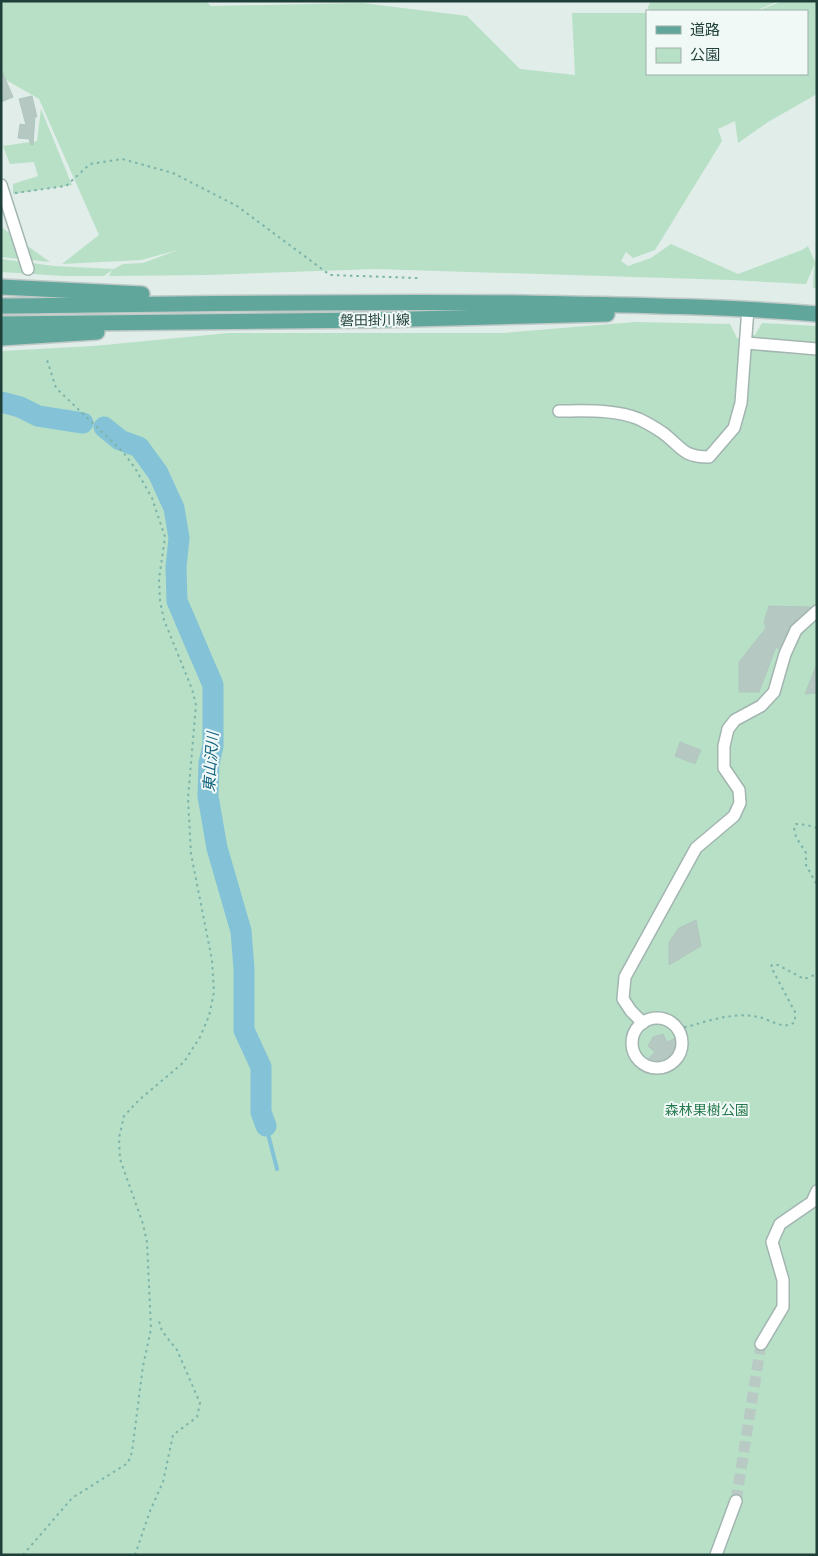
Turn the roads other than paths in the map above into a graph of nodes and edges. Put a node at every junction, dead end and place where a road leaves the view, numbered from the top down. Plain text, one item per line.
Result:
1 (2, 190) edge
2 (28, 269) dead end
3 (1, 288) edge
4 (376, 301) junction
5 (1, 306) edge
6 (748, 308) junction
7 (817, 314) edge
8 (226, 322) junction
9 (1, 324) edge
10 (1, 338) edge
11 (746, 343) junction
12 (817, 349) edge
13 (559, 411) dead end
14 (817, 611) edge
15 (643, 1023) junction
16 (817, 1191) edge
17 (761, 1344) tunnel mouth
18 (736, 1501) tunnel mouth
19 (716, 1555) edge

1 - 2 street
3 - 4 main road
4 - 5 main road, 磐田掛川線
4 - 6 main road, 磐田掛川線
6 - 7 main road, 磐田掛川線
6 - 8 main road, 磐田掛川線
6 - 11 street
8 - 9 main road, 磐田掛川線
8 - 10 main road
11 - 12 street
11 - 13 street
14 - 15 street
15 - 15 street
16 - 17 street
18 - 19 street

